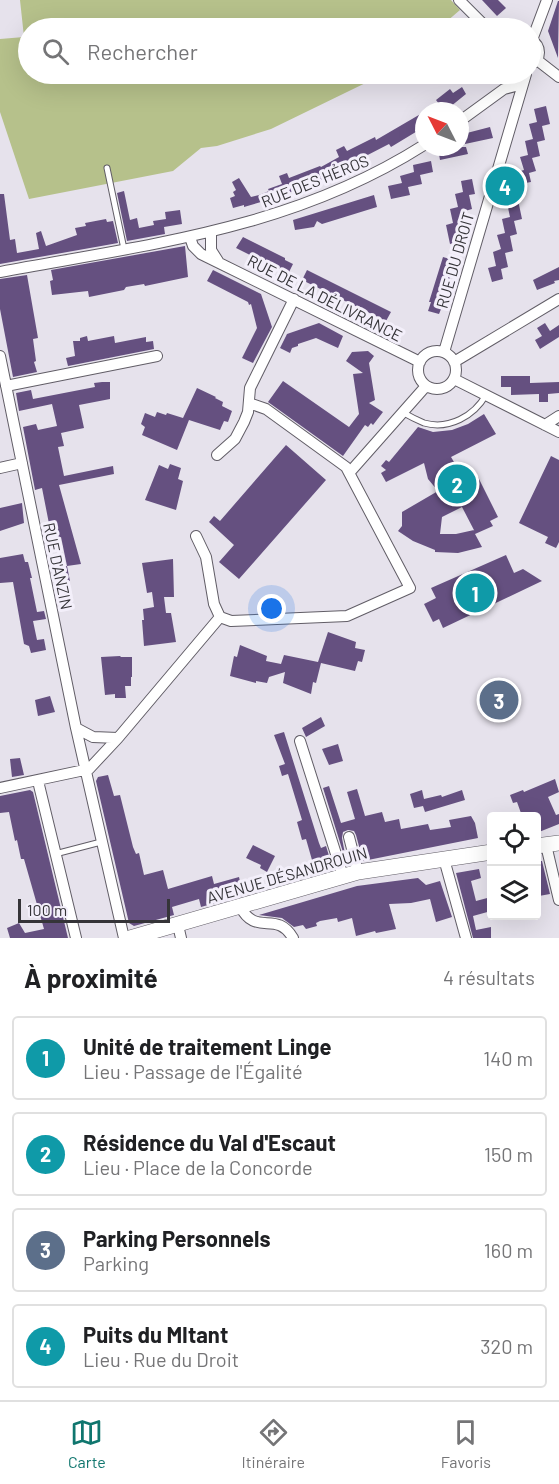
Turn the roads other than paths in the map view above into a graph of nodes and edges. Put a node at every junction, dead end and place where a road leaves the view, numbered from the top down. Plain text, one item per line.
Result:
1 (459, 0) edge
2 (548, 0) edge
3 (477, 18) edge
4 (540, 18) edge
5 (541, 67) edge
6 (559, 77) edge
7 (514, 84) edge
8 (524, 84) edge
9 (469, 114) edge
10 (415, 150) edge
11 (107, 168) dead end
12 (211, 233) junction
13 (190, 237) junction
14 (124, 249) junction
15 (218, 261) junction
16 (0, 272) edge
17 (294, 299) junction
18 (559, 299) edge
19 (444, 352) junction
20 (0, 356) edge
21 (157, 356) dead end
22 (420, 362) junction
23 (454, 362) junction
24 (454, 379) junction
25 (6, 386) junction
26 (426, 386) junction
27 (486, 395) junction
28 (249, 403) junction
29 (402, 412) junction
30 (559, 416) edge
31 (545, 425) junction
32 (559, 432) edge
33 (218, 455) dead end
34 (22, 463) junction
35 (0, 468) edge
36 (350, 472) junction
37 (196, 536) dead end
38 (220, 617) junction
39 (76, 728) junction
40 (118, 738) junction
41 (300, 741) dead end
42 (85, 771) junction
43 (38, 781) junction
44 (0, 788) edge
45 (349, 837) dead end
46 (101, 842) junction
47 (547, 845) edge
48 (487, 853) edge
49 (55, 854) junction
50 (444, 859) junction
51 (351, 874) junction
52 (559, 900) edge
53 (240, 906) junction
54 (179, 931) edge
55 (76, 938) edge
56 (124, 938) edge
57 (130, 938) edge
58 (293, 938) edge
59 (466, 938) edge

1 - 3 street
2 - 4 street
5 - 6 street
7 - 9 street
8 - 19 street, RUE DU DROIT
10 - 12 street, RUE DES HÉROS
11 - 14 lane
12 - 13 street, RUE DES HÉROS
12 - 15 street
13 - 14 street, RUE DES HÉROS
13 - 15 street, RUE DE LA DÉLIVRANCE
14 - 16 street, RUE DES HÉROS
15 - 17 street, RUE DE LA DÉLIVRANCE
17 - 22 street, RUE DE LA DÉLIVRANCE
17 - 28 street
18 - 23 street
19 - 22 street
19 - 23 street
20 - 25 street, RUE D'ANZIN
21 - 25 street
22 - 26 street
23 - 24 street
24 - 26 street
24 - 27 street
25 - 34 street, RUE D'ANZIN
26 - 29 street
27 - 29 lane
27 - 31 street
28 - 33 street
28 - 36 street
29 - 36 street
30 - 31 street
31 - 32 street
34 - 35 street
34 - 39 street, RUE D'ANZIN
36 - 38 street
37 - 38 street
38 - 40 street
39 - 40 street
39 - 42 street, RUE D'ANZIN
40 - 42 street
41 - 51 street
42 - 43 street
42 - 46 street, RUE D'ANZIN
43 - 44 street
43 - 49 street
45 - 51 street
46 - 49 lane
46 - 56 street, RUE D'ANZIN
47 - 52 street
48 - 50 main road, AVENUE DÉSANDROUIN
49 - 55 street
50 - 51 main road, AVENUE DÉSANDROUIN
50 - 59 street
51 - 53 main road, AVENUE DÉSANDROUIN
53 - 54 main road, AVENUE DÉSANDROUIN
53 - 58 street
54 - 57 main road, AVENUE DÉSANDROUIN

